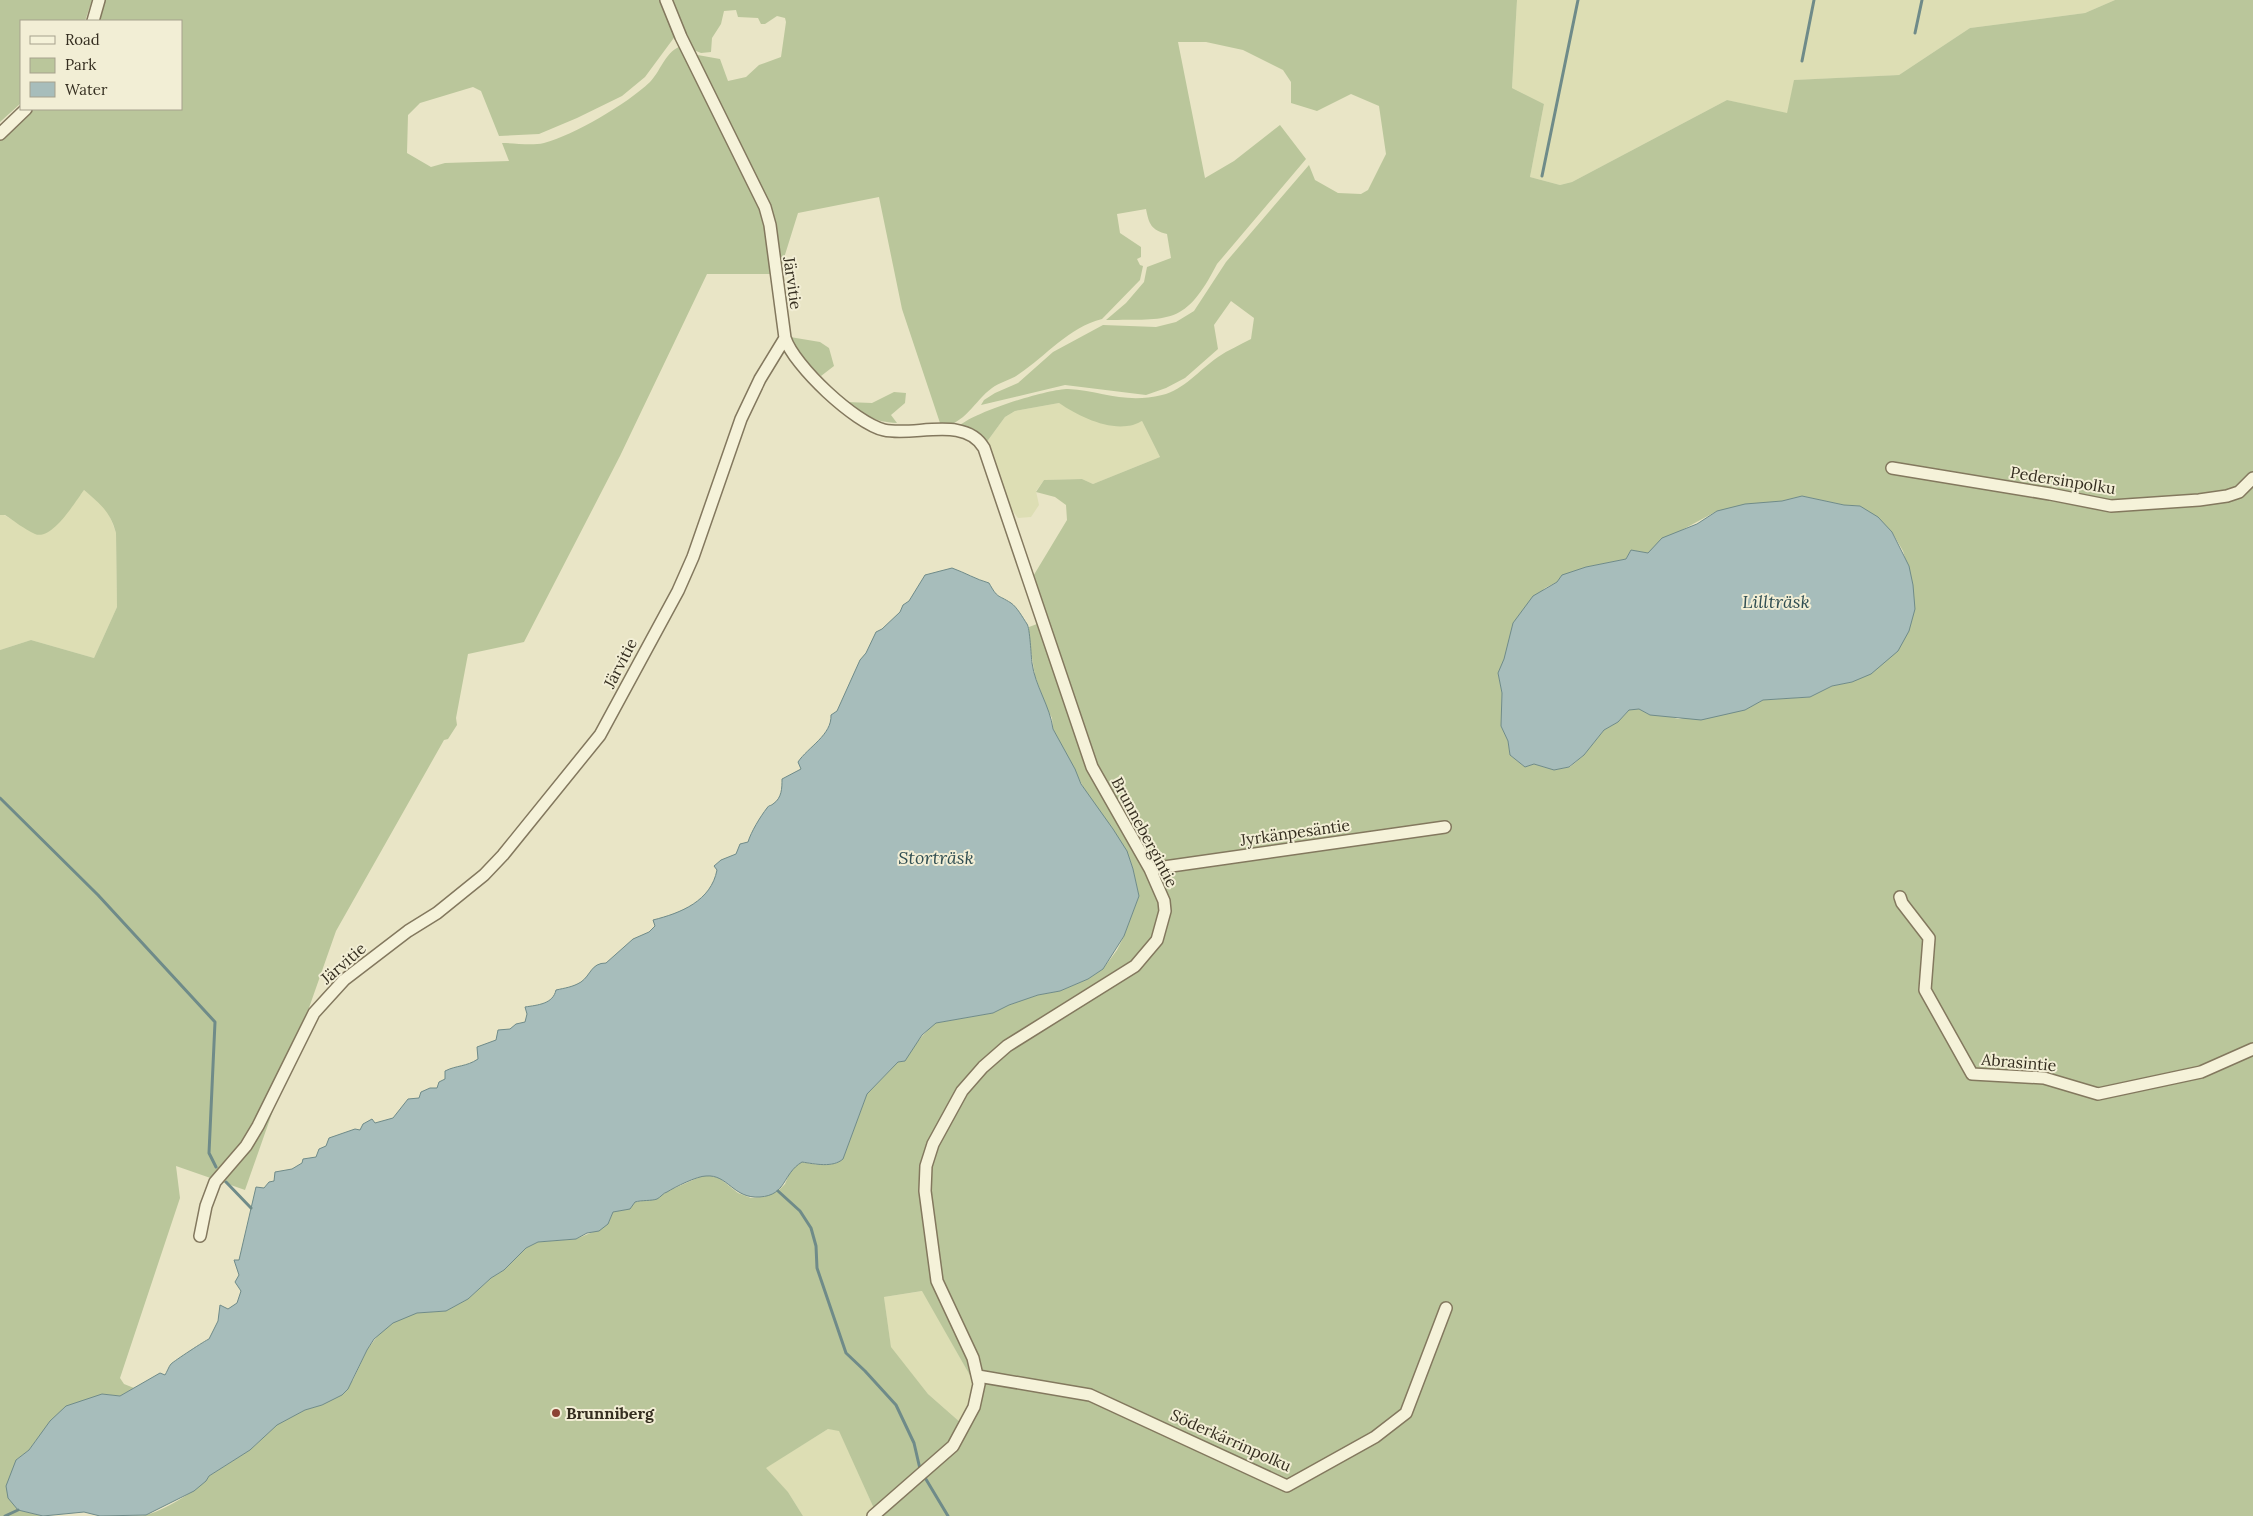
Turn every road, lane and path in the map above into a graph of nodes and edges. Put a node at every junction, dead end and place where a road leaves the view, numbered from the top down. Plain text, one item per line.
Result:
1 (100, 0) edge
2 (666, 0) edge
3 (93, 20) edge
4 (25, 110) edge
5 (0, 134) edge
6 (785, 338) junction
7 (1892, 468) dead end
8 (2253, 478) edge
9 (1445, 826) dead end
10 (1150, 869) junction
11 (1900, 897) dead end
12 (2253, 1049) edge
13 (200, 1236) dead end
14 (1446, 1308) dead end
15 (978, 1376) junction
16 (873, 1516) edge

1 - 3 street
2 - 6 street, Järvitie
4 - 5 street
6 - 10 street, Brunnebergintie
6 - 13 street, Järvitie
7 - 8 street, Pedersinpolku
9 - 10 street, Jyrkänpesäntie
10 - 15 street, Brunnebergintie
11 - 12 street, Abrasintie
14 - 15 street, Söderkärrinpolku
15 - 16 street, Brunnebergintie

